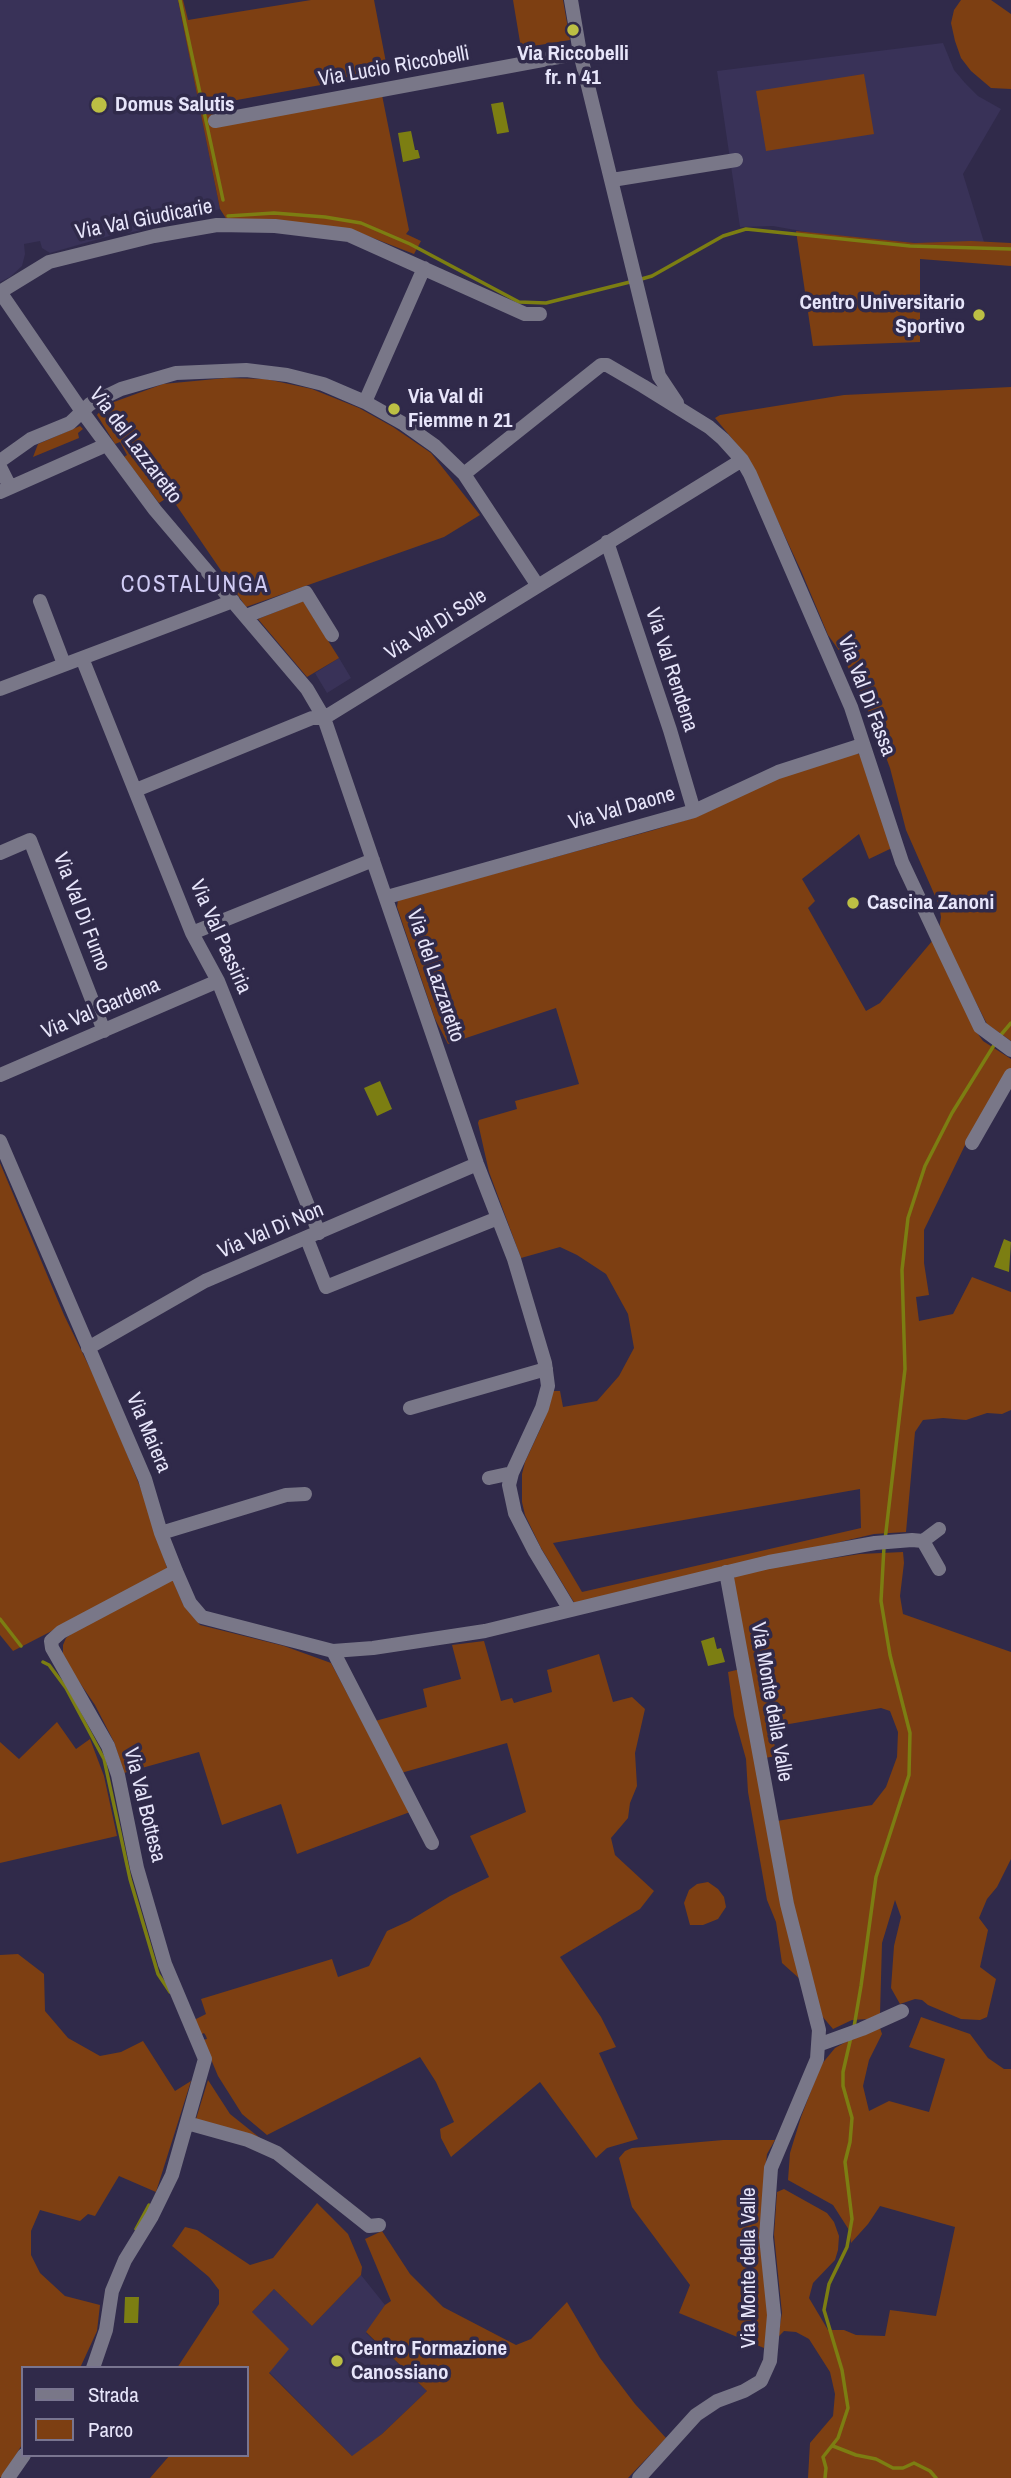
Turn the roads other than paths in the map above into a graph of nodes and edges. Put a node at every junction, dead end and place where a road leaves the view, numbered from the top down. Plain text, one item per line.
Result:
1 (571, 0) edge
2 (580, 54) junction
3 (215, 121) dead end
4 (736, 160) dead end
5 (612, 180) junction
6 (424, 268) junction
7 (0, 292) edge
8 (540, 314) dead end
9 (659, 376) junction
10 (643, 386) junction
11 (365, 402) junction
12 (81, 410) junction
13 (690, 415) junction
14 (106, 445) junction
15 (742, 460) junction
16 (0, 461) edge
17 (0, 467) edge
18 (464, 474) junction
19 (5, 489) edge
20 (607, 542) junction
21 (538, 586) junction
22 (40, 601) dead end
23 (233, 601) junction
24 (246, 616) junction
25 (332, 635) dead end
26 (82, 658) junction
27 (64, 664) junction
28 (0, 689) edge
29 (324, 718) junction
30 (862, 746) junction
31 (135, 790) junction
32 (694, 811) junction
33 (0, 853) edge
34 (373, 860) junction
35 (387, 897) junction
36 (192, 933) junction
37 (218, 981) junction
38 (104, 1031) junction
39 (1010, 1050) edge
40 (0, 1075) edge
41 (1011, 1075) edge
42 (0, 1141) edge
43 (972, 1143) dead end
44 (477, 1164) junction
45 (498, 1218) junction
46 (313, 1236) junction
47 (88, 1348) junction
48 (546, 1368) junction
49 (410, 1408) dead end
50 (512, 1473) junction
51 (489, 1478) dead end
52 (305, 1494) dead end
53 (939, 1529) dead end
54 (161, 1533) junction
55 (923, 1541) junction
56 (939, 1569) dead end
57 (176, 1571) junction
58 (726, 1572) junction
59 (570, 1610) junction
60 (333, 1651) junction
61 (432, 1843) dead end
62 (902, 2011) dead end
63 (818, 2045) junction
64 (187, 2123) junction
65 (379, 2225) dead end
66 (94, 2366) edge
67 (23, 2457) edge
68 (8, 2478) edge
69 (639, 2478) edge

1 - 2 street
2 - 3 street, Via Lucio Riccobelli
2 - 5 street
4 - 5 street
5 - 9 street
6 - 7 street, Via Val Giudicarie
6 - 8 street, Via Val Giudicarie
6 - 11 street
7 - 12 street, Via del Lazzaretto
9 - 10 street
9 - 13 street
10 - 13 street, Via Val Di Fassa
10 - 18 street, Via Val Di Fassa
11 - 12 street
11 - 18 street
12 - 14 street, Via del Lazzaretto
12 - 16 street
13 - 15 street, Via Val Di Fassa
14 - 19 street
14 - 23 street, Via del Lazzaretto
15 - 20 street, Via Val Di Sole
15 - 30 street, Via Val Di Fassa
17 - 19 street
18 - 21 street
20 - 21 street, Via Val Di Sole
20 - 32 street, Via Val Rendena
21 - 29 street, Via Val Di Sole
22 - 27 street
23 - 24 street, Via del Lazzaretto
23 - 26 street
24 - 25 street
24 - 29 street, Via del Lazzaretto
26 - 27 street
26 - 31 street, Via Val Passiria
27 - 28 street
29 - 31 street, Via Val Di Sole
29 - 34 street, Via del Lazzaretto
30 - 32 street, Via Val Daone
30 - 39 street, Via Val Di Fassa
31 - 36 street, Via Val Passiria
32 - 35 street, Via Val Daone
33 - 38 street, Via Val Di Fumo
34 - 35 street, Via del Lazzaretto
34 - 36 street
35 - 44 street, Via del Lazzaretto
36 - 37 street, Via Val Passiria
37 - 38 street, Via Val Gardena
37 - 46 street, Via Val Passiria
38 - 40 street, Via Val Gardena
41 - 43 street
42 - 47 street, Via Maiera
44 - 45 street, Via del Lazzaretto
44 - 46 street, Via Val Di Non
45 - 46 street, Via Val Passiria
45 - 48 street, Via del Lazzaretto
46 - 47 street, Via Val Di Non
47 - 54 street, Via Maiera
48 - 49 street
48 - 50 street, Via del Lazzaretto
50 - 51 street
50 - 59 street, Via del Lazzaretto
52 - 54 street
53 - 55 street
54 - 57 street, Via Maiera
55 - 56 street
55 - 58 street
57 - 60 street, Via Maiera
57 - 64 street, Via Val Bottesa
58 - 59 street
58 - 63 street, Via Monte della Valle
59 - 60 street, Via Maiera
60 - 61 street
62 - 63 street
63 - 69 street, Via Monte della Valle
64 - 65 street
64 - 66 street, Via Val Bottesa
67 - 68 street

